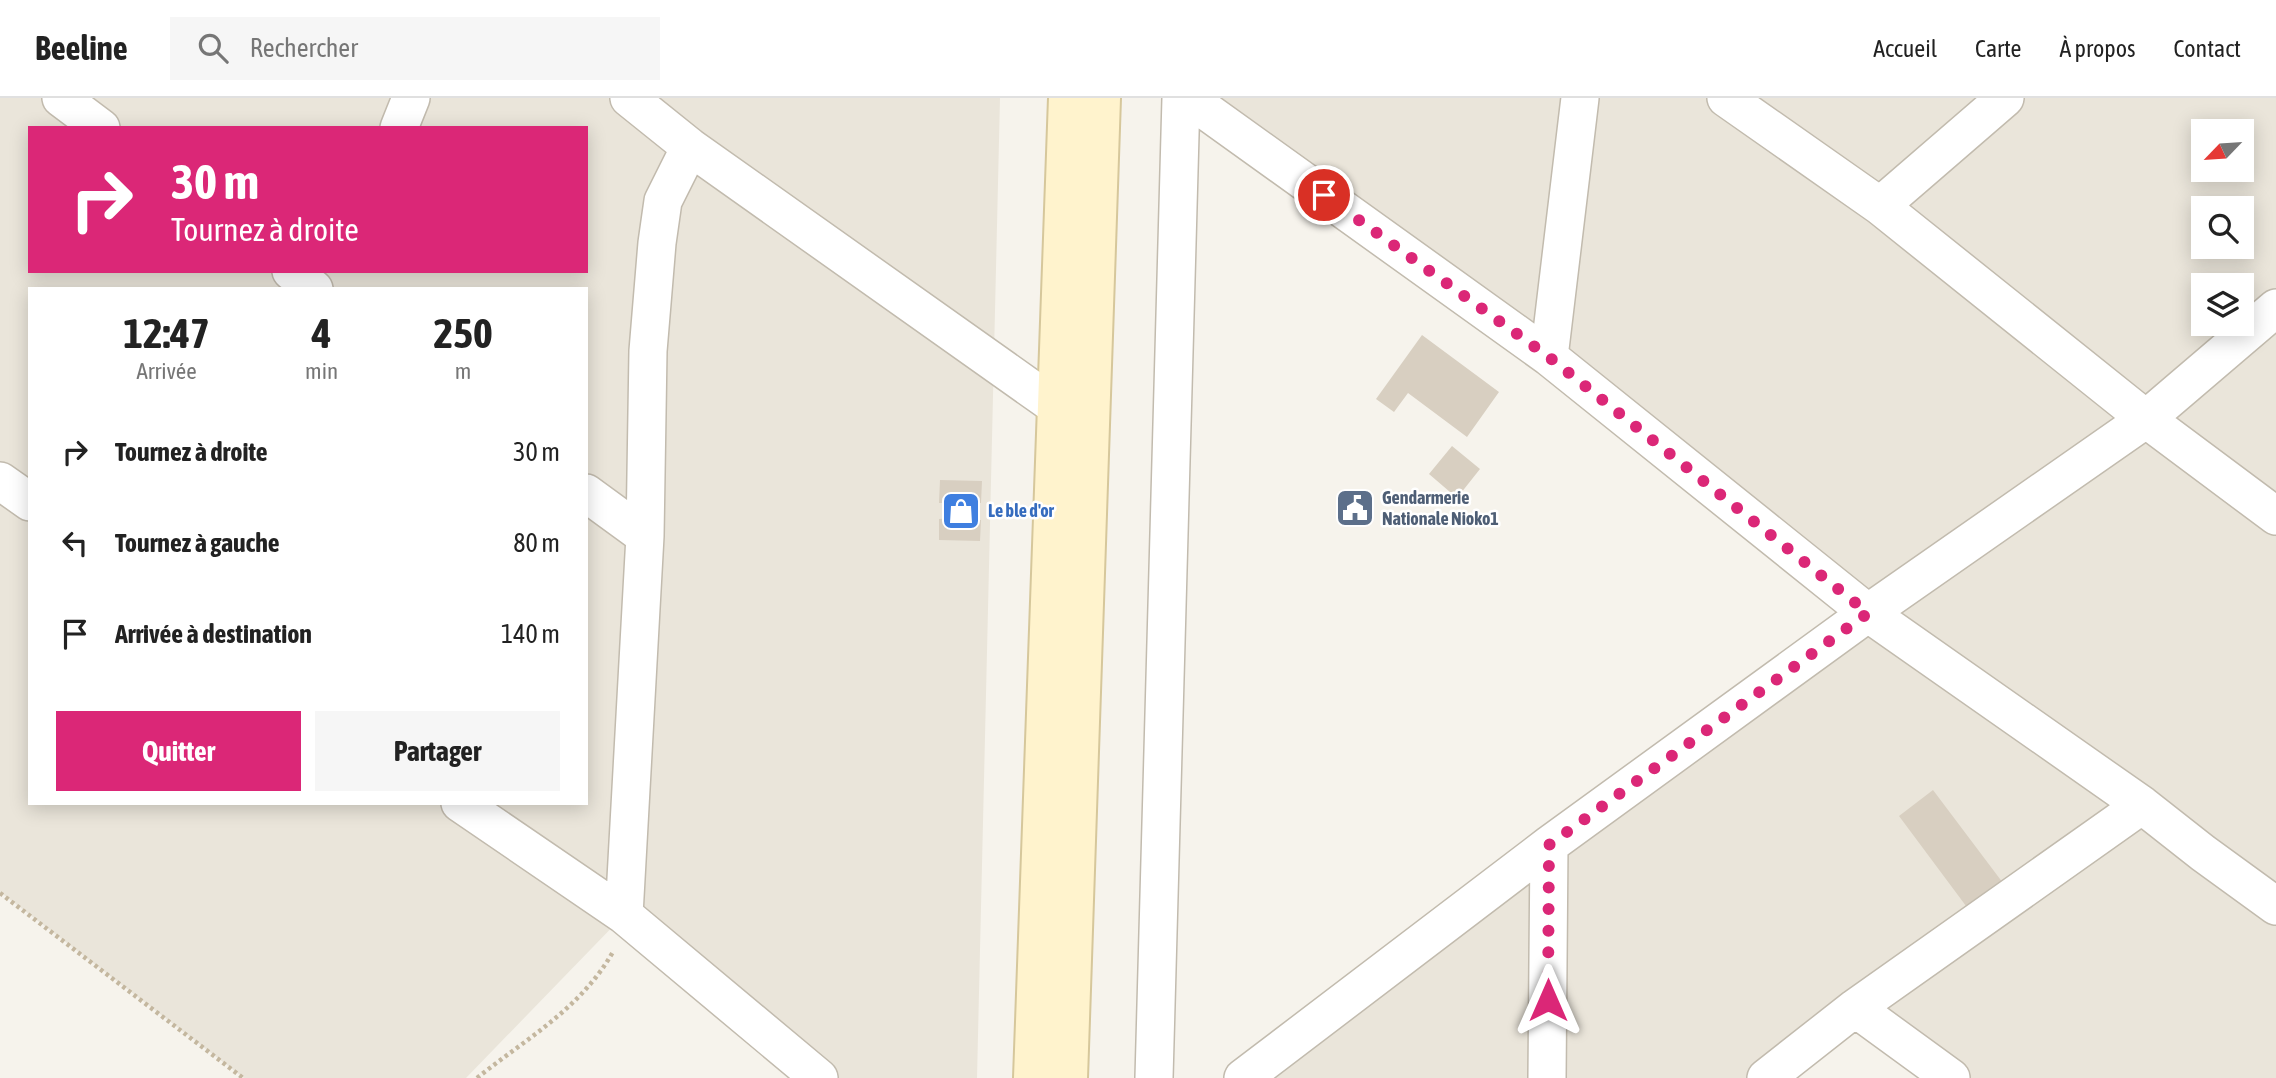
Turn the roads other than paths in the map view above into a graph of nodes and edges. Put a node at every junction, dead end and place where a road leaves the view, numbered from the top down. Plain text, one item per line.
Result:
1 (61, 98) edge
2 (411, 98) edge
3 (629, 98) edge
4 (1068, 98) edge
5 (1101, 98) edge
6 (1181, 98) edge
7 (1188, 98) edge
8 (1580, 98) edge
9 (1726, 98) edge
10 (2006, 98) edge
11 (98, 126) edge
12 (400, 126) edge
13 (690, 147) junction
14 (1880, 206) junction
15 (294, 273) edge
16 (311, 287) edge
17 (2276, 308) edge
18 (1549, 357) junction
19 (1057, 407) junction
20 (2146, 419) junction
21 (0, 481) edge
22 (588, 494) edge
23 (28, 501) edge
24 (2276, 516) edge
25 (645, 536) junction
26 (1868, 613) junction
27 (463, 805) edge
28 (2142, 805) junction
29 (1549, 845) junction
30 (2276, 906) edge
31 (624, 915) junction
32 (1856, 1008) junction
33 (819, 1078) edge
34 (1033, 1078) edge
35 (1068, 1078) edge
36 (1154, 1078) edge
37 (1243, 1078) edge
38 (1547, 1078) edge
39 (1766, 1078) edge
40 (1951, 1078) edge

1 - 11 street
2 - 12 street
3 - 13 street
4 - 19 street
5 - 35 street
6 - 36 street
7 - 18 street
8 - 18 street
9 - 14 street
10 - 14 street
13 - 19 street
13 - 25 street
14 - 20 street
15 - 16 street
17 - 20 street
18 - 26 street
19 - 34 street
20 - 24 street
20 - 26 street
21 - 23 street
22 - 25 street
25 - 31 street
26 - 28 street
26 - 29 street
27 - 31 street
28 - 30 street
28 - 32 street
29 - 37 street
29 - 38 street
31 - 33 street
32 - 39 street
32 - 40 street

